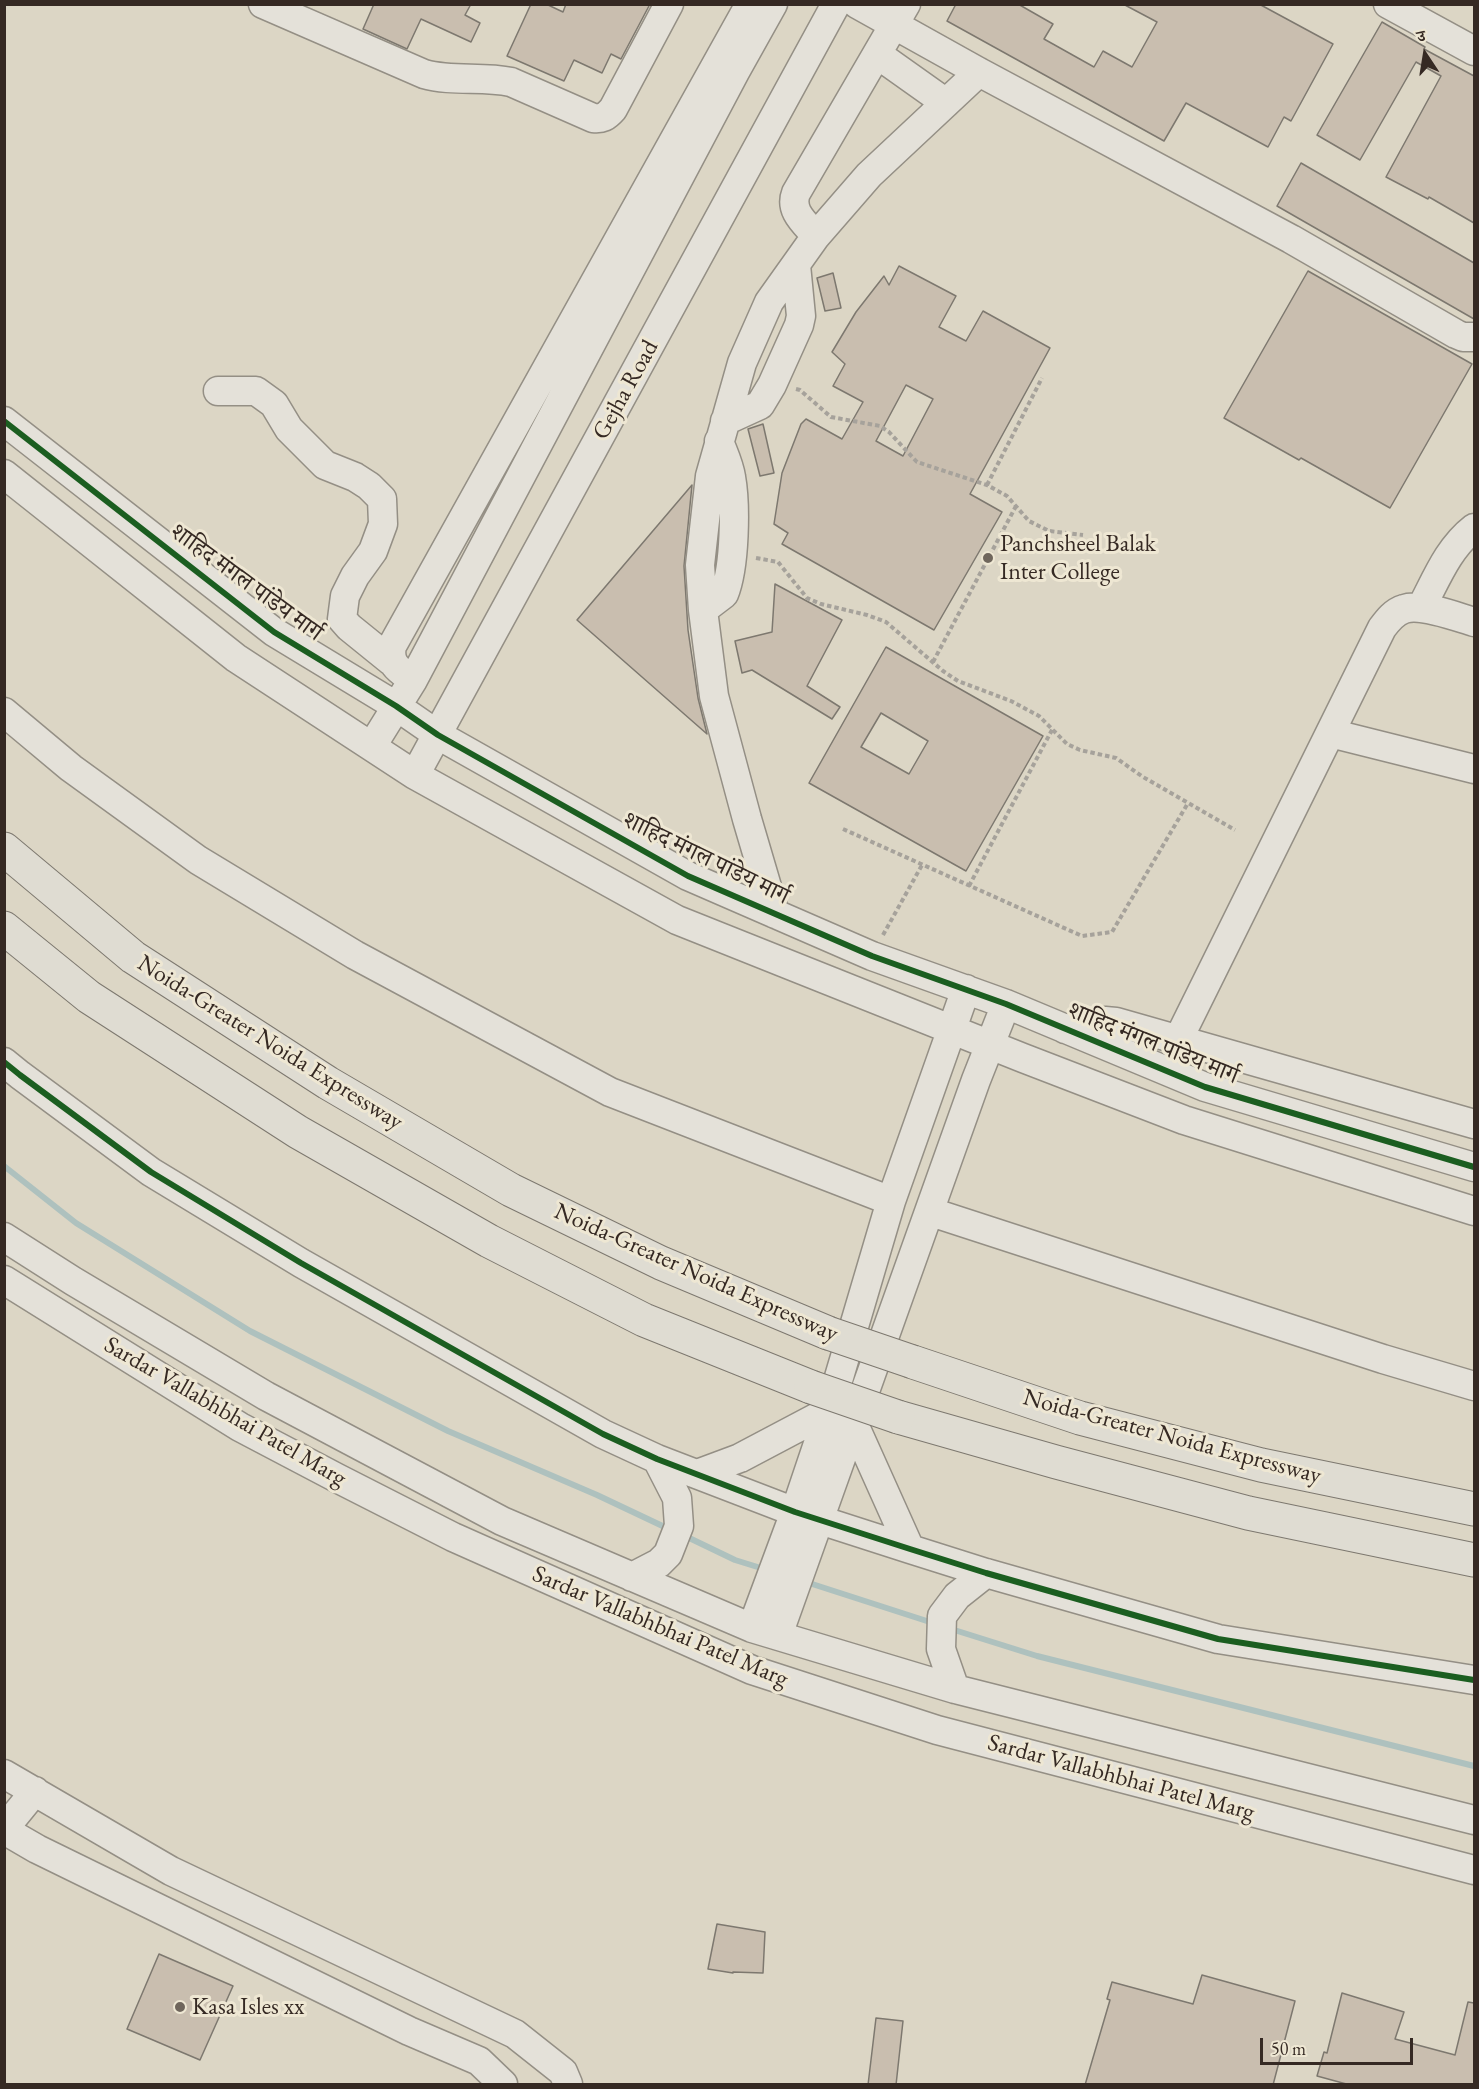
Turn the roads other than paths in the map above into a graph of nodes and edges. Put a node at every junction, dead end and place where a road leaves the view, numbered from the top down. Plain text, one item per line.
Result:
1 (263, 4) edge
2 (669, 4) edge
3 (750, 4) edge
4 (773, 4) edge
5 (836, 4) edge
6 (856, 4) edge
7 (1388, 4) edge
8 (900, 15) edge
9 (1474, 51) edge
10 (878, 54) junction
11 (979, 72) junction
12 (946, 103) junction
13 (816, 236) junction
14 (796, 265) junction
15 (603, 295) junction
16 (1474, 338) edge
17 (218, 391) dead end
18 (4, 421) edge
19 (722, 431) junction
20 (4, 474) edge
21 (1474, 528) edge
22 (1421, 608) junction
23 (703, 610) junction
24 (1474, 622) edge
25 (391, 661) junction
26 (413, 680) junction
27 (396, 706) junction
28 (4, 712) edge
29 (1330, 733) junction
30 (438, 735) junction
31 (372, 746) junction
32 (1474, 769) edge
33 (415, 776) junction
34 (4, 849) edge
35 (775, 914) junction
36 (4, 928) edge
37 (966, 988) junction
38 (1006, 1004) junction
39 (1065, 1029) junction
40 (951, 1030) junction
41 (1178, 1040) junction
42 (990, 1046) junction
43 (4, 1062) edge
44 (1474, 1124) edge
45 (1474, 1167) edge
46 (891, 1202) junction
47 (1474, 1211) edge
48 (931, 1212) junction
49 (4, 1237) edge
50 (4, 1280) edge
51 (1474, 1386) edge
52 (831, 1407) junction
53 (657, 1459) junction
54 (697, 1474) junction
55 (1474, 1509) edge
56 (807, 1516) junction
57 (910, 1549) junction
58 (1474, 1560) edge
59 (986, 1573) junction
60 (632, 1576) junction
61 (765, 1631) junction
62 (1474, 1680) edge
63 (955, 1689) junction
64 (4, 1774) edge
65 (35, 1791) junction
66 (1474, 1820) edge
67 (4, 1830) edge
68 (1474, 1870) edge
69 (503, 2085) edge
70 (568, 2085) edge

1 - 2 street
3 - 15 street
4 - 15 street
5 - 30 street, Gejha Road
6 - 8 street
7 - 9 street
8 - 10 street
8 - 11 street
10 - 12 street
10 - 13 street
11 - 12 street
11 - 16 street
12 - 13 street
13 - 14 street
14 - 19 street
14 - 19 street
15 - 25 street
15 - 26 street
17 - 25 street
18 - 27 street, शाहिद मंगल पांडेय मार्ग
19 - 23 street
19 - 23 street
20 - 31 street
21 - 22 street
22 - 24 street
22 - 29 street
23 - 35 street
25 - 26 street
26 - 27 street
27 - 30 street, शाहिद मंगल पांडेय मार्ग
27 - 31 street
28 - 46 street
29 - 32 street
29 - 41 street
30 - 33 street, Gejha Road
30 - 35 street, शाहिद मंगल पांडेय मार्ग
31 - 33 street
33 - 40 street
34 - 55 highway, Noida-Greater Noida Expressway, bridge
35 - 37 street, शाहिद मंगल पांडेय मार्ग
36 - 52 highway
37 - 38 street, शाहिद मंगल पांडेय मार्ग
37 - 40 street
38 - 39 street, शाहिद मंगल पांडेय मार्ग
38 - 42 street
39 - 41 street
39 - 45 street, शाहिद मंगल पांडेय मार्ग
40 - 42 street
40 - 46 street
41 - 44 street
42 - 47 street
42 - 48 street
43 - 53 street
46 - 52 street
48 - 51 street
48 - 52 street
49 - 60 street, Sardar Vallabhbhai Patel Marg
50 - 68 street, Sardar Vallabhbhai Patel Marg
52 - 54 street
52 - 56 street
52 - 57 street
52 - 58 highway, bridge
53 - 54 street
53 - 60 street
54 - 56 street
56 - 57 street
56 - 61 street
57 - 59 street
59 - 62 street
59 - 63 street
60 - 61 street, Sardar Vallabhbhai Patel Marg
61 - 63 street, Sardar Vallabhbhai Patel Marg
63 - 66 street, Sardar Vallabhbhai Patel Marg
64 - 65 street
65 - 67 street
65 - 70 street
67 - 69 street

